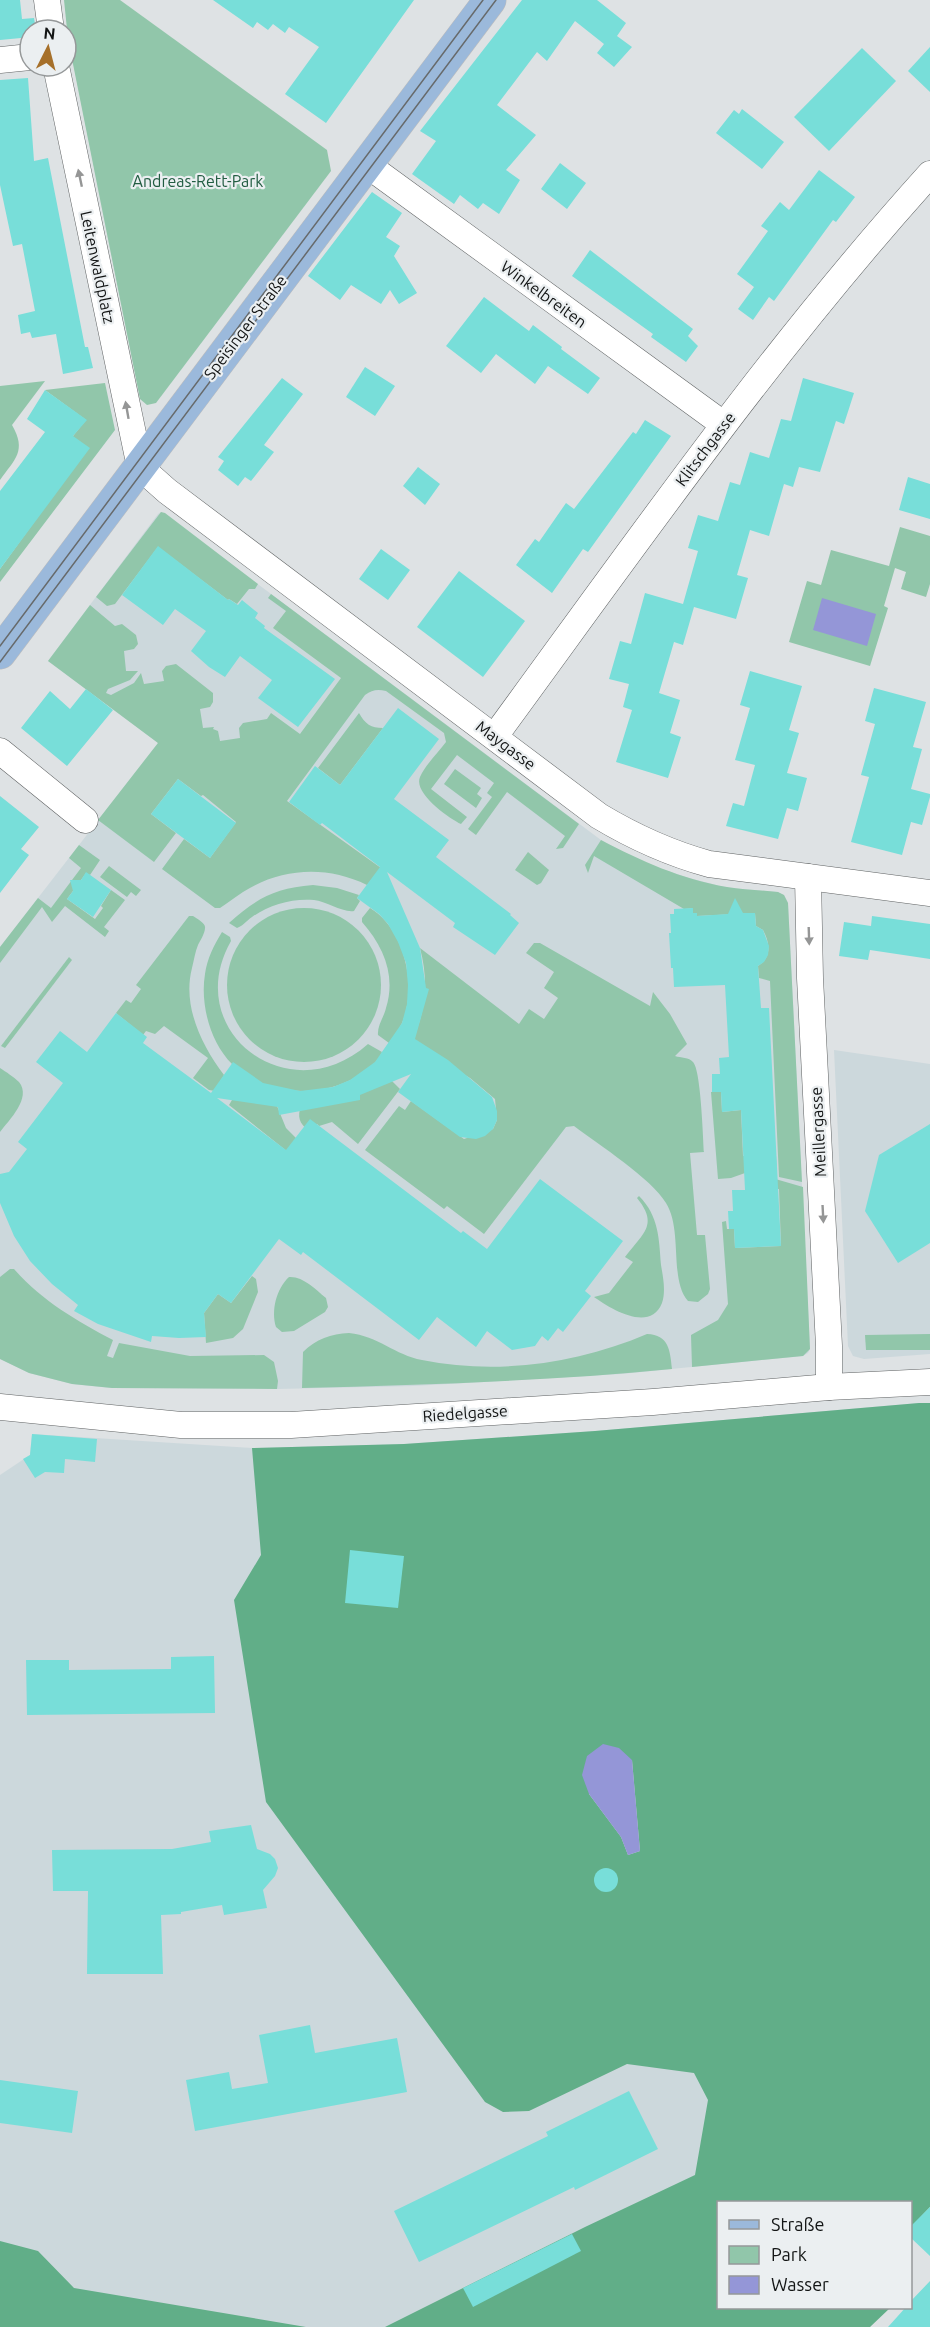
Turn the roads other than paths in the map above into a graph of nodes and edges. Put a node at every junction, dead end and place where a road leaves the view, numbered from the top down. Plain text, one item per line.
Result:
1 (47, 0) edge
2 (490, 0) edge
3 (49, 18) edge
4 (18, 58) edge
5 (0, 60) edge
6 (59, 78) edge
7 (366, 164) junction
8 (930, 174) edge
9 (723, 424) junction
10 (140, 467) junction
11 (0, 653) edge
12 (495, 736) junction
13 (0, 751) edge
14 (85, 820) dead end
15 (808, 877) junction
16 (930, 892) edge
17 (930, 1382) edge
18 (829, 1387) junction
19 (0, 1407) edge

1 - 3 street
2 - 7 main road, Speisinger Straße
4 - 5 street
10 -> 6 street, Leitenwaldplatz
7 - 9 street, Winkelbreiten
7 - 10 main road, Speisinger Straße
8 - 9 street, Klitschgasse
9 - 12 street, Klitschgasse
10 - 11 main road, Speisinger Straße
10 - 12 street, Maygasse
12 - 15 street, Maygasse
13 - 14 street
15 - 16 street, Maygasse
15 -> 18 street, Meillergasse
17 - 18 street, Riedelgasse
18 - 19 street, Riedelgasse

